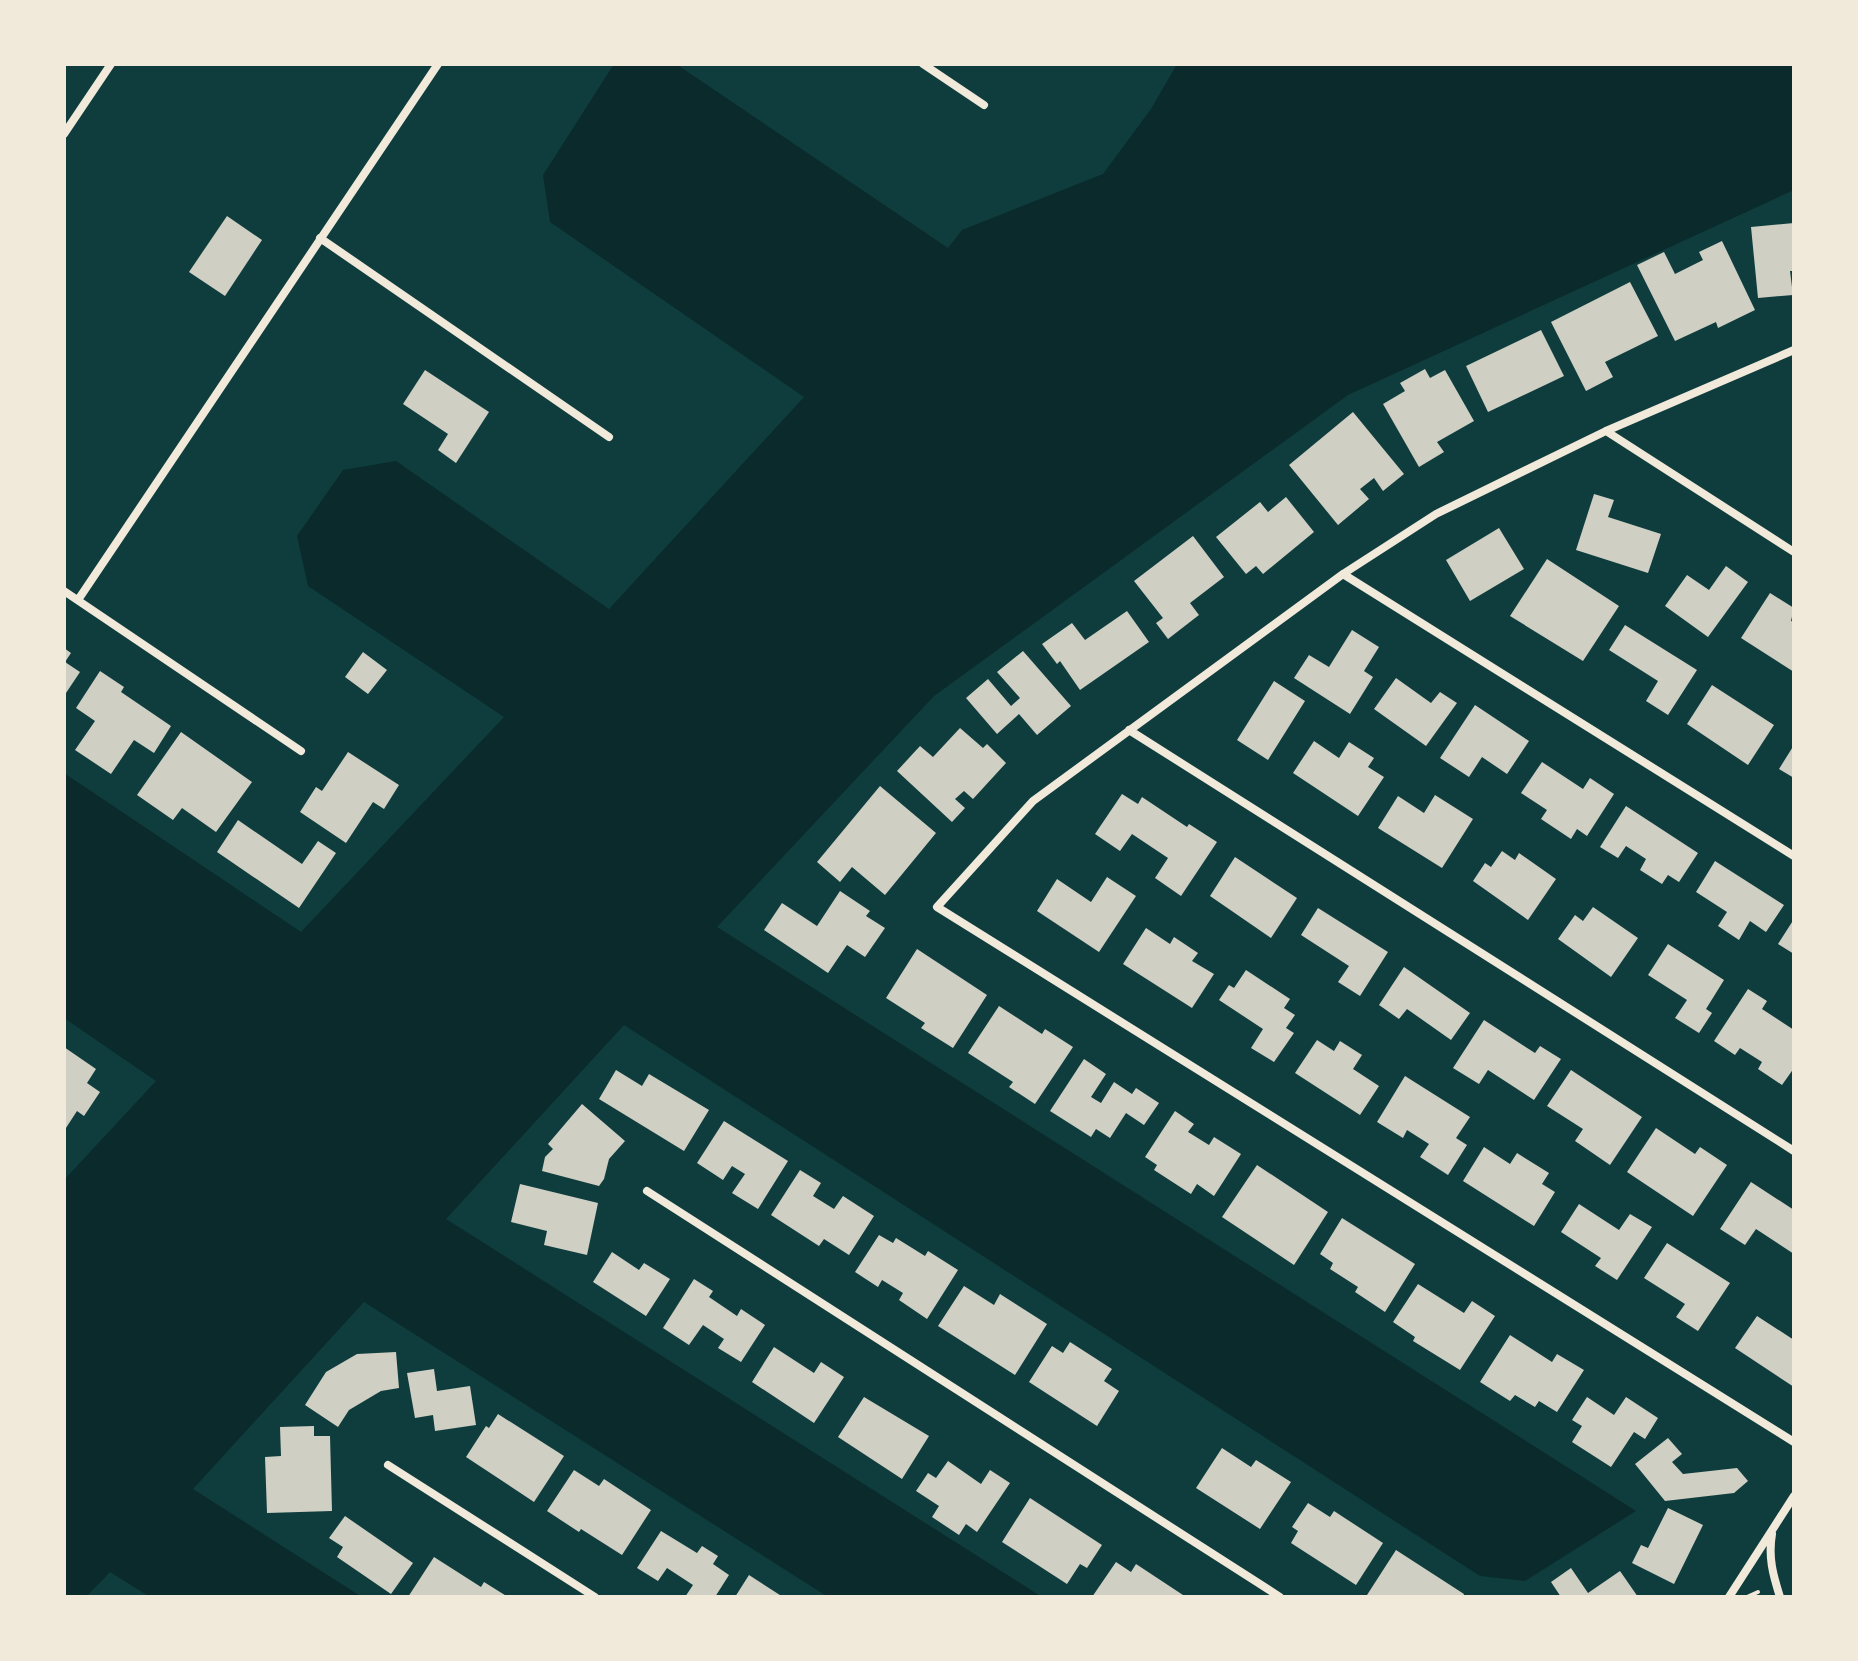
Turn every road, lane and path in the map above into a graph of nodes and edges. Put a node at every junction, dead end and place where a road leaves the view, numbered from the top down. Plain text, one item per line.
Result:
1 (111, 64) edge
2 (438, 64) edge
3 (923, 64) edge
4 (984, 105) dead end
5 (64, 134) edge
6 (320, 238) junction
7 (1794, 350) edge
8 (1606, 431) junction
9 (609, 437) dead end
10 (1794, 552) edge
11 (1343, 574) junction
12 (64, 591) edge
13 (78, 600) junction
14 (1129, 730) junction
15 (301, 751) dead end
16 (1794, 856) edge
17 (1794, 1151) edge
18 (647, 1191) dead end
19 (1794, 1442) edge
20 (388, 1465) dead end
21 (1794, 1496) edge
22 (1773, 1529) junction
23 (1758, 1592) dead end
24 (595, 1597) edge
25 (1280, 1597) edge
26 (1729, 1597) edge
27 (1747, 1597) edge
28 (1780, 1597) edge

1 - 5 street
2 - 6 street
3 - 4 street
6 - 9 street
6 - 13 street
7 - 8 street
8 - 10 street
8 - 11 street
11 - 14 street
11 - 16 street
12 - 13 street
13 - 15 street
14 - 17 street
14 - 19 street
18 - 25 street
20 - 24 street
21 - 22 street
22 - 26 street
22 - 28 street
23 - 27 path

